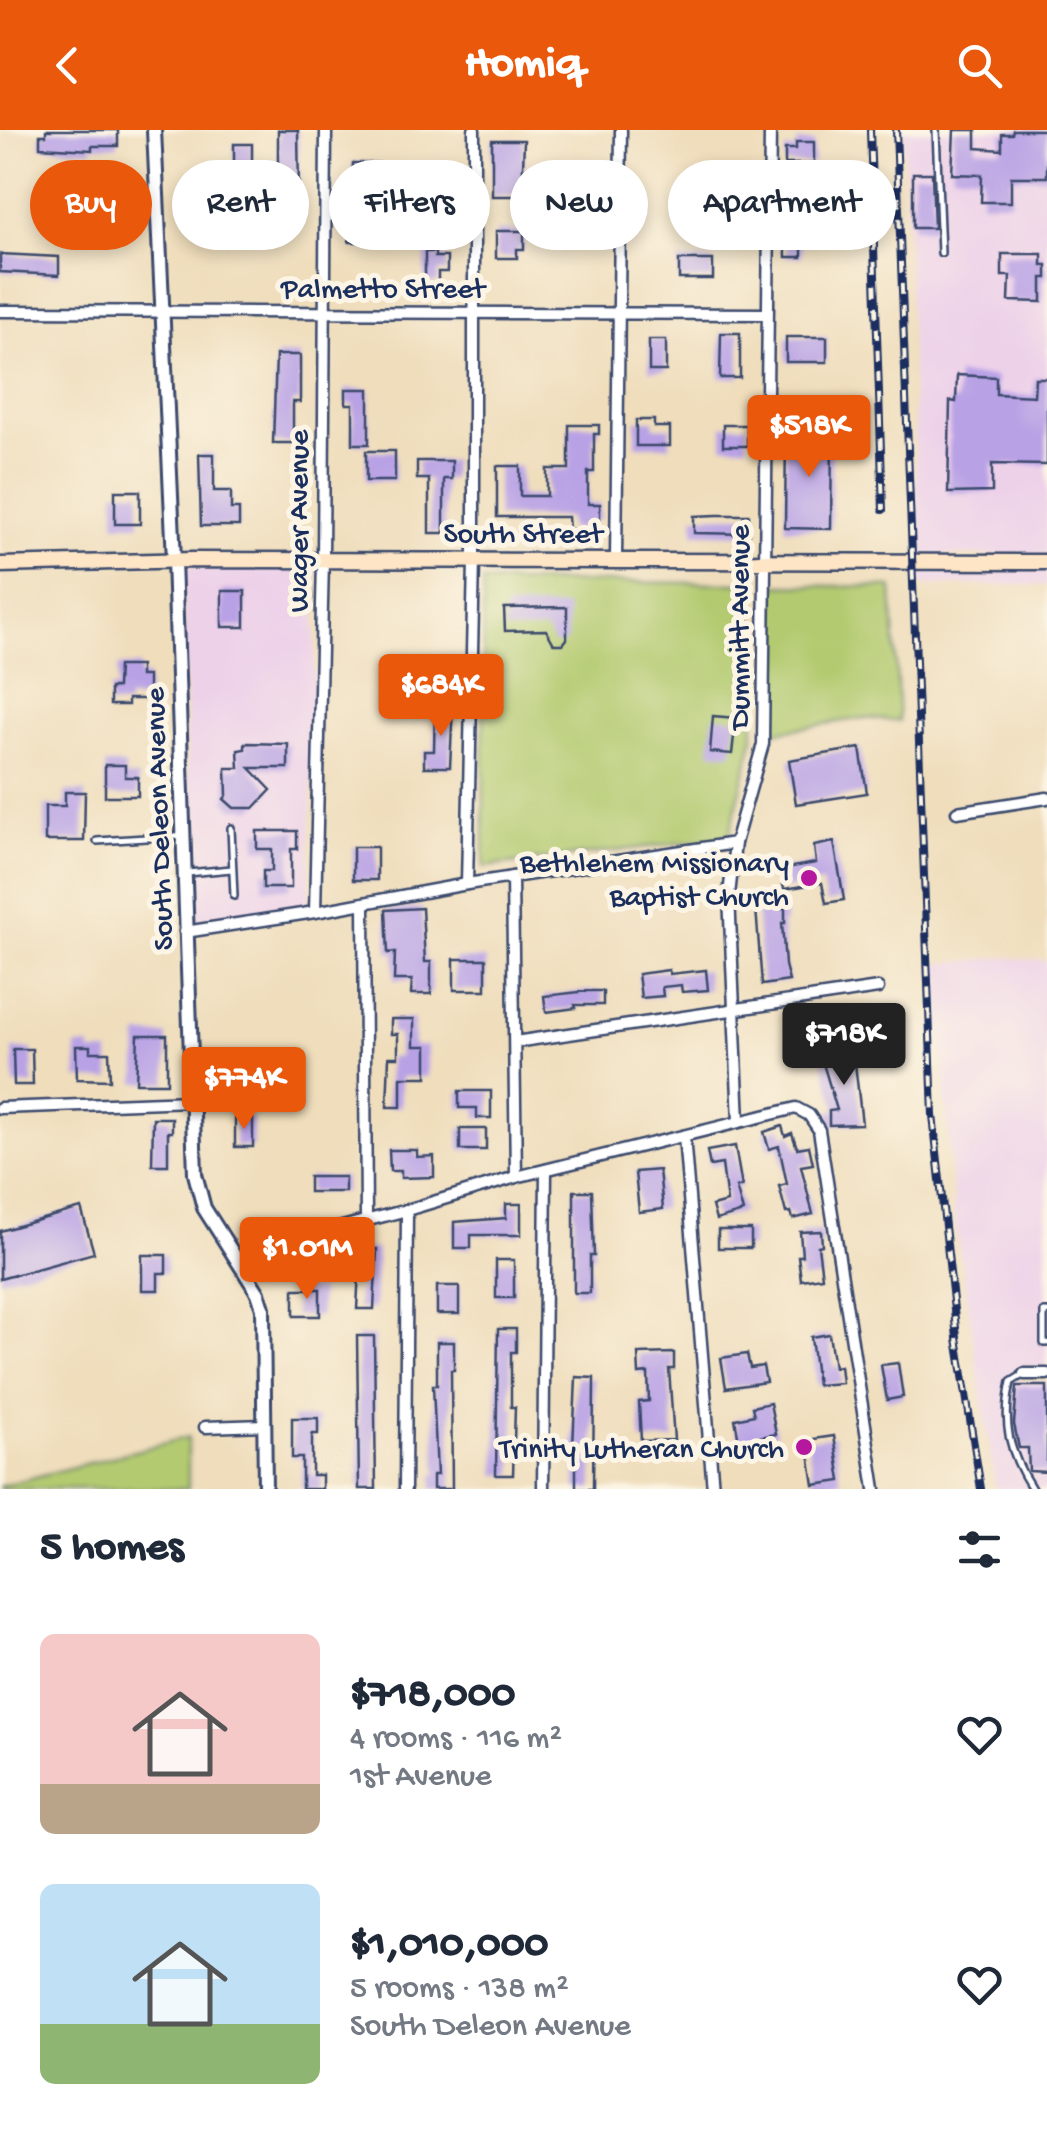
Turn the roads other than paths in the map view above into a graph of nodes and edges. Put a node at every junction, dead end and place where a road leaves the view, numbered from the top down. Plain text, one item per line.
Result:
1 (154, 130) edge
2 (326, 130) edge
3 (474, 130) edge
4 (620, 130) edge
5 (770, 130) edge
6 (936, 130) edge
7 (941, 253) dead end
8 (0, 310) edge
9 (160, 312) junction
10 (323, 312) junction
11 (472, 312) junction
12 (620, 314) junction
13 (766, 314) junction
14 (174, 560) junction
15 (323, 560) junction
16 (474, 560) junction
17 (616, 560) junction
18 (764, 561) junction
19 (1047, 562) edge
20 (0, 565) edge
21 (1047, 798) edge
22 (957, 812) dead end
23 (231, 828) dead end
24 (182, 836) junction
25 (98, 841) dead end
26 (735, 843) junction
27 (232, 870) junction
28 (184, 874) junction
29 (512, 877) junction
30 (467, 884) junction
31 (234, 896) dead end
32 (364, 902) junction
33 (315, 912) junction
34 (185, 932) junction
35 (878, 988) dead end
36 (734, 1012) junction
37 (515, 1042) junction
38 (191, 1101) junction
39 (0, 1108) edge
40 (738, 1121) junction
41 (684, 1136) junction
42 (546, 1170) junction
43 (516, 1177) junction
44 (408, 1210) junction
45 (366, 1219) junction
46 (240, 1266) junction
47 (1047, 1312) edge
48 (1047, 1343) edge
49 (1024, 1374) joint
50 (1047, 1374) edge
51 (265, 1425) junction
52 (205, 1427) dead end
53 (265, 1489) edge
54 (405, 1489) edge
55 (543, 1489) edge
56 (714, 1489) edge
57 (875, 1489) edge
58 (1032, 1489) edge

1 - 9 street, South Deleon Avenue
2 - 10 street, Wager Avenue
3 - 11 street
4 - 12 street
5 - 13 street, Dummitt Avenue
6 - 7 lane
8 - 9 street, Palmetto Street
9 - 10 street, Palmetto Street
9 - 14 street, South Deleon Avenue
10 - 11 street, Palmetto Street
10 - 15 street, Wager Avenue
11 - 12 street, Palmetto Street
11 - 16 street
12 - 13 street, Palmetto Street
12 - 17 street
13 - 18 street, Dummitt Avenue
14 - 15 main road, South Street
14 - 20 main road, South Street
14 - 24 street, South Deleon Avenue
15 - 16 main road, South Street
15 - 33 street, Wager Avenue
16 - 17 main road, South Street
16 - 30 street
17 - 18 main road, South Street
18 - 19 main road, South Street
18 - 26 street, Dummitt Avenue
21 - 22 street
23 - 27 lane
24 - 25 lane
24 - 28 street, South Deleon Avenue
26 - 29 street
26 - 36 street, Dummitt Avenue
27 - 28 lane
27 - 31 lane
28 - 34 street, South Deleon Avenue
29 - 30 street
29 - 37 street
30 - 32 street
32 - 33 street
32 - 45 street
33 - 34 street
34 - 38 street, South Deleon Avenue
35 - 36 street
36 - 37 street
36 - 40 street, Dummitt Avenue
37 - 43 street
38 - 39 street
38 - 46 street, South Deleon Avenue
40 - 41 street
40 - 57 street
41 - 42 street
41 - 56 street
42 - 43 street
42 - 55 street
43 - 44 street
44 - 45 street
44 - 54 street
45 - 46 street
46 - 51 street, South Deleon Avenue
47 - 48 lane
49 - 50 street
49 - 58 lane
51 - 52 street
51 - 53 street, South Deleon Avenue

